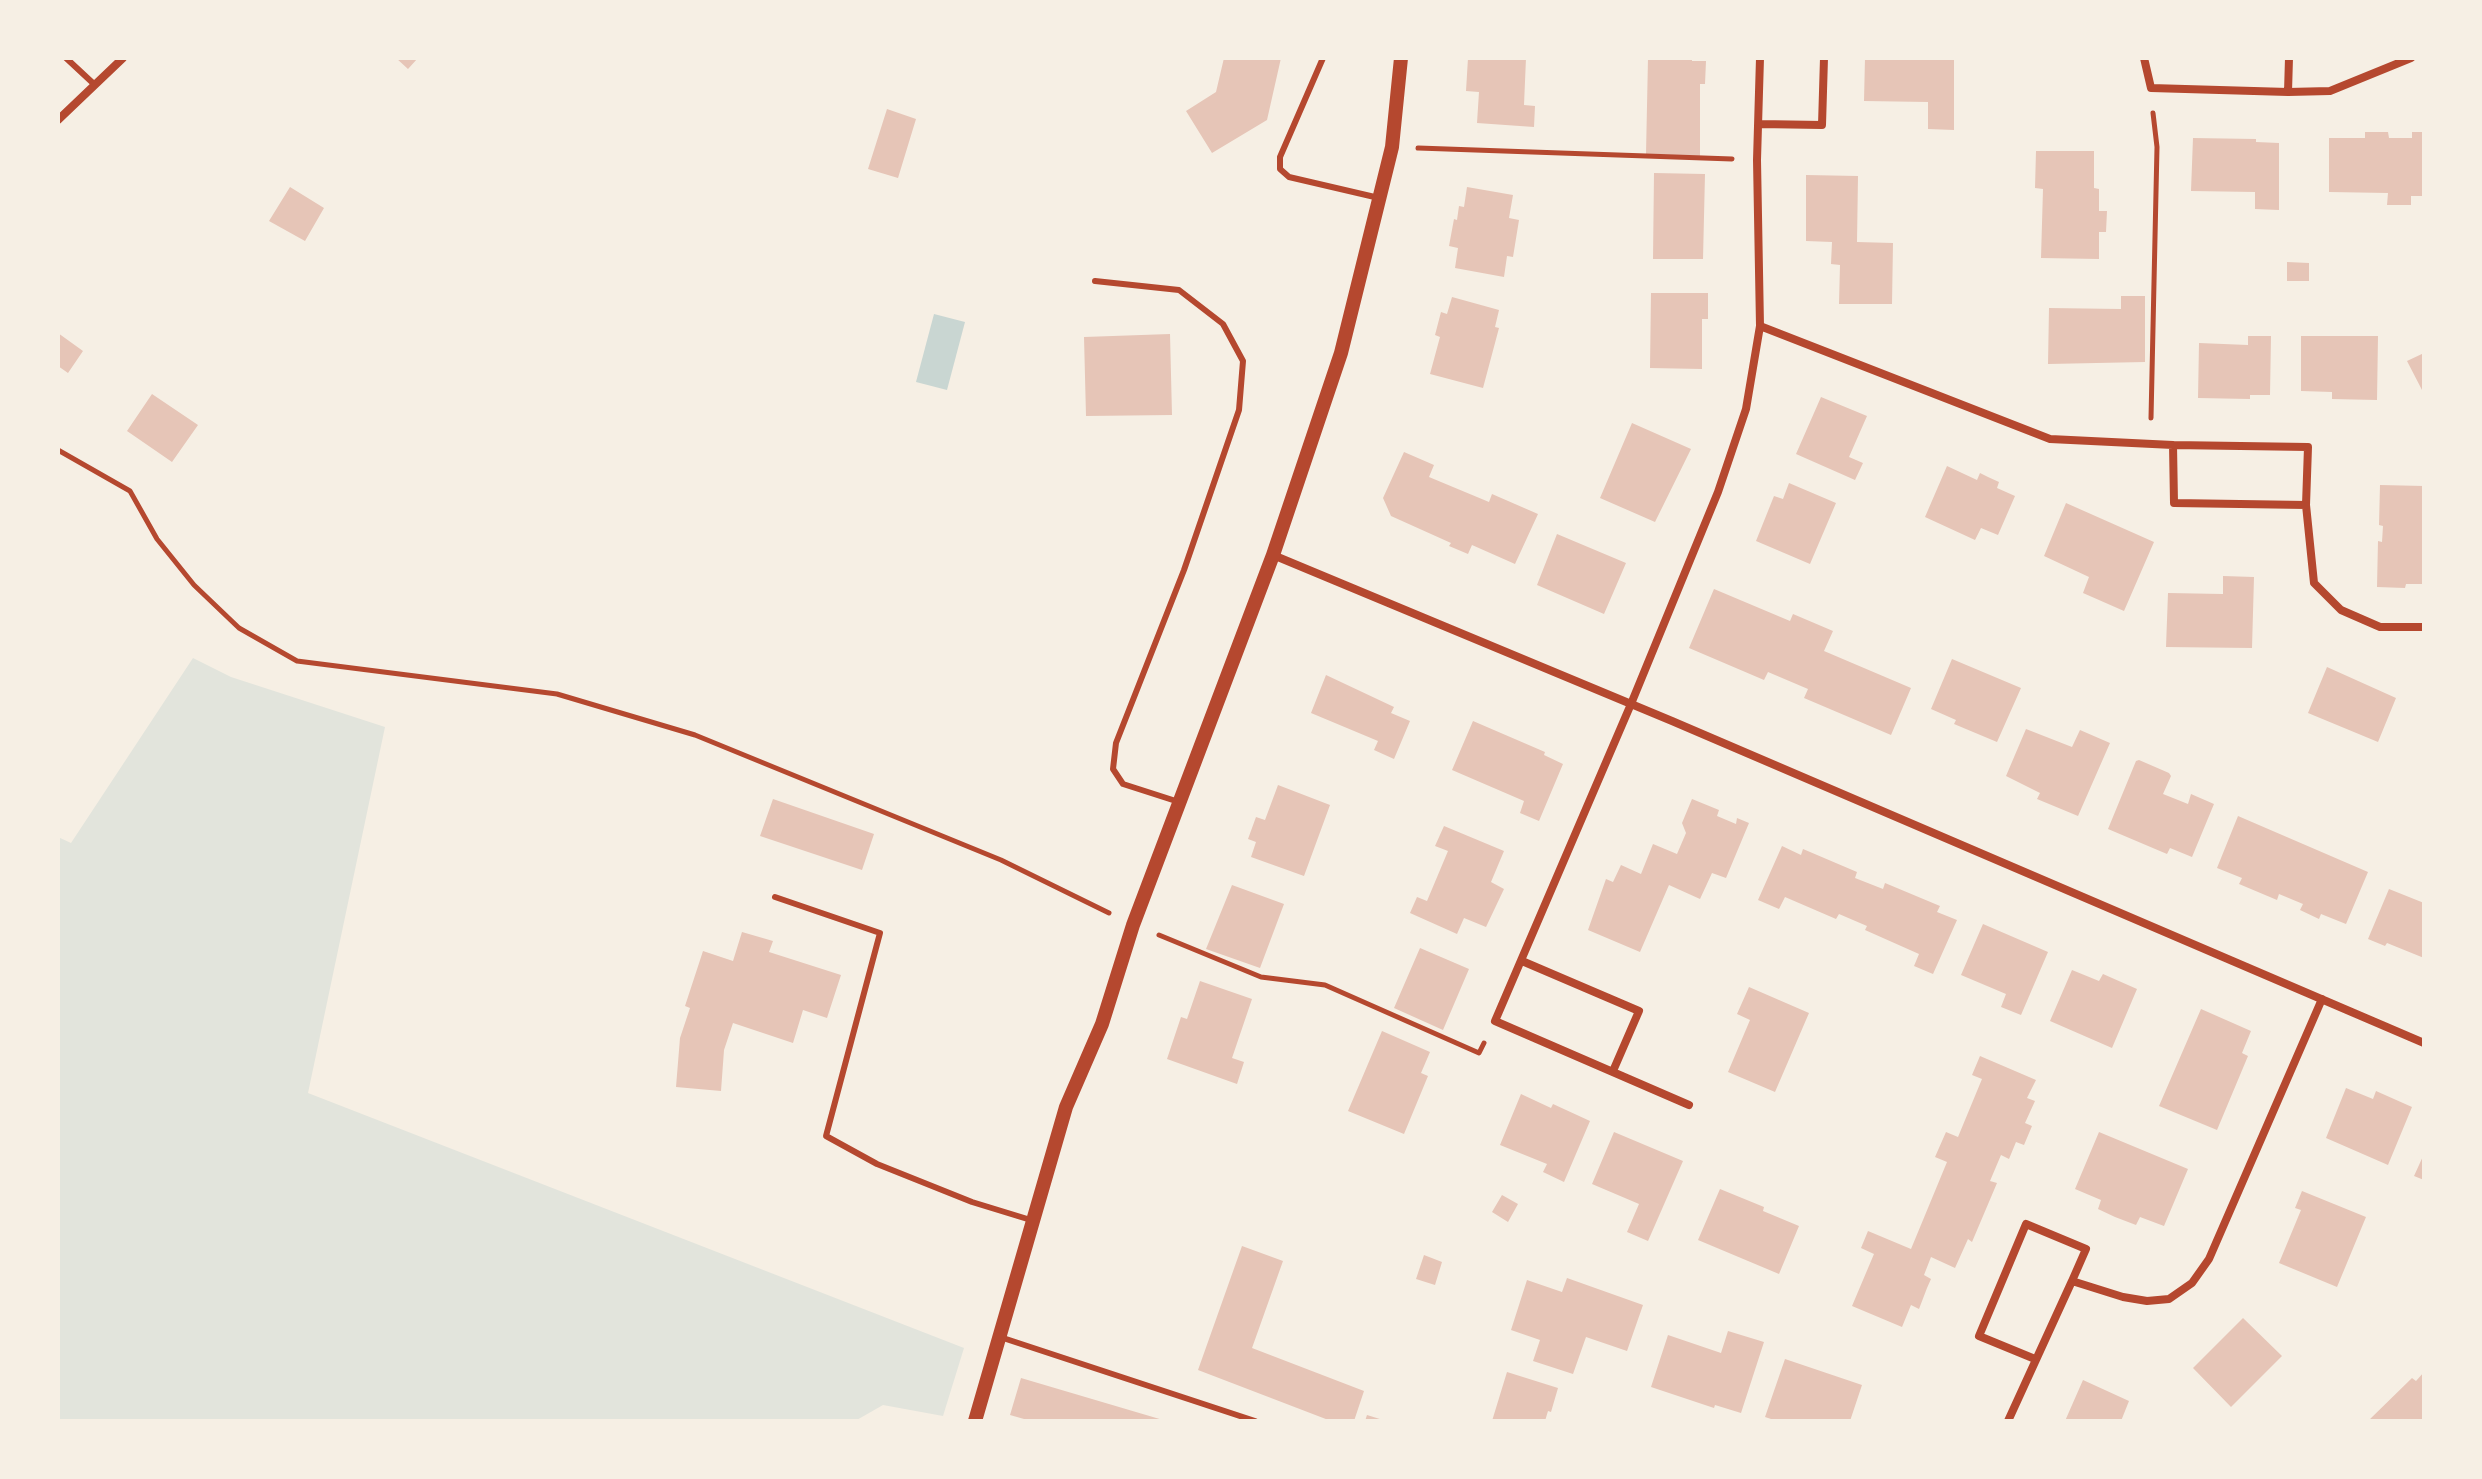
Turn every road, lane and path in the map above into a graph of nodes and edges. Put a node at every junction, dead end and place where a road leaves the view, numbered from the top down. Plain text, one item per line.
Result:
1 (66, 58) edge
2 (123, 58) edge
3 (1323, 58) edge
4 (1401, 58) edge
5 (1760, 58) edge
6 (1824, 58) edge
7 (2144, 58) edge
8 (2289, 58) edge
9 (2411, 58) edge
10 (95, 85) junction
11 (2151, 88) junction
12 (2288, 92) junction
13 (58, 120) edge
14 (1759, 124) junction
15 (1392, 147) junction
16 (1757, 160) junction
17 (1379, 198) junction
18 (1095, 281) dead end
19 (1760, 326) junction
20 (2151, 445) junction
21 (2173, 445) junction
22 (58, 450) edge
23 (2306, 505) junction
24 (1273, 555) junction
25 (2424, 627) edge
26 (1631, 704) junction
27 (1179, 802) junction
28 (775, 897) dead end
29 (1133, 925) junction
30 (1522, 961) junction
31 (2322, 999) junction
32 (1495, 1021) junction
33 (2424, 1043) edge
34 (1613, 1071) junction
35 (1689, 1105) dead end
36 (1034, 1221) junction
37 (2072, 1281) junction
38 (1000, 1337) junction
39 (2035, 1359) junction
40 (975, 1421) edge
41 (1255, 1421) edge
42 (2008, 1421) edge

1 - 10 lane
2 - 10 street
3 - 17 lane
4 - 15 street
5 - 14 street
6 - 14 street
7 - 11 street
8 - 12 street
9 - 12 street
10 - 13 street
11 - 12 street
11 - 20 path
14 - 16 street
15 - 16 path
15 - 17 street
16 - 19 street
17 - 24 street
18 - 27 lane
19 - 20 street
19 - 26 street
20 - 21 street
21 - 23 street
21 - 23 street
22 - 29 path
23 - 25 street
24 - 26 street
24 - 27 street
26 - 30 street
26 - 31 street
27 - 29 street
28 - 36 lane
29 - 32 path
29 - 36 street
30 - 32 street
30 - 34 street
31 - 33 street
31 - 37 street
32 - 34 street
34 - 35 street
36 - 38 street
37 - 39 street
37 - 39 street
38 - 40 street
38 - 41 lane
39 - 42 street

